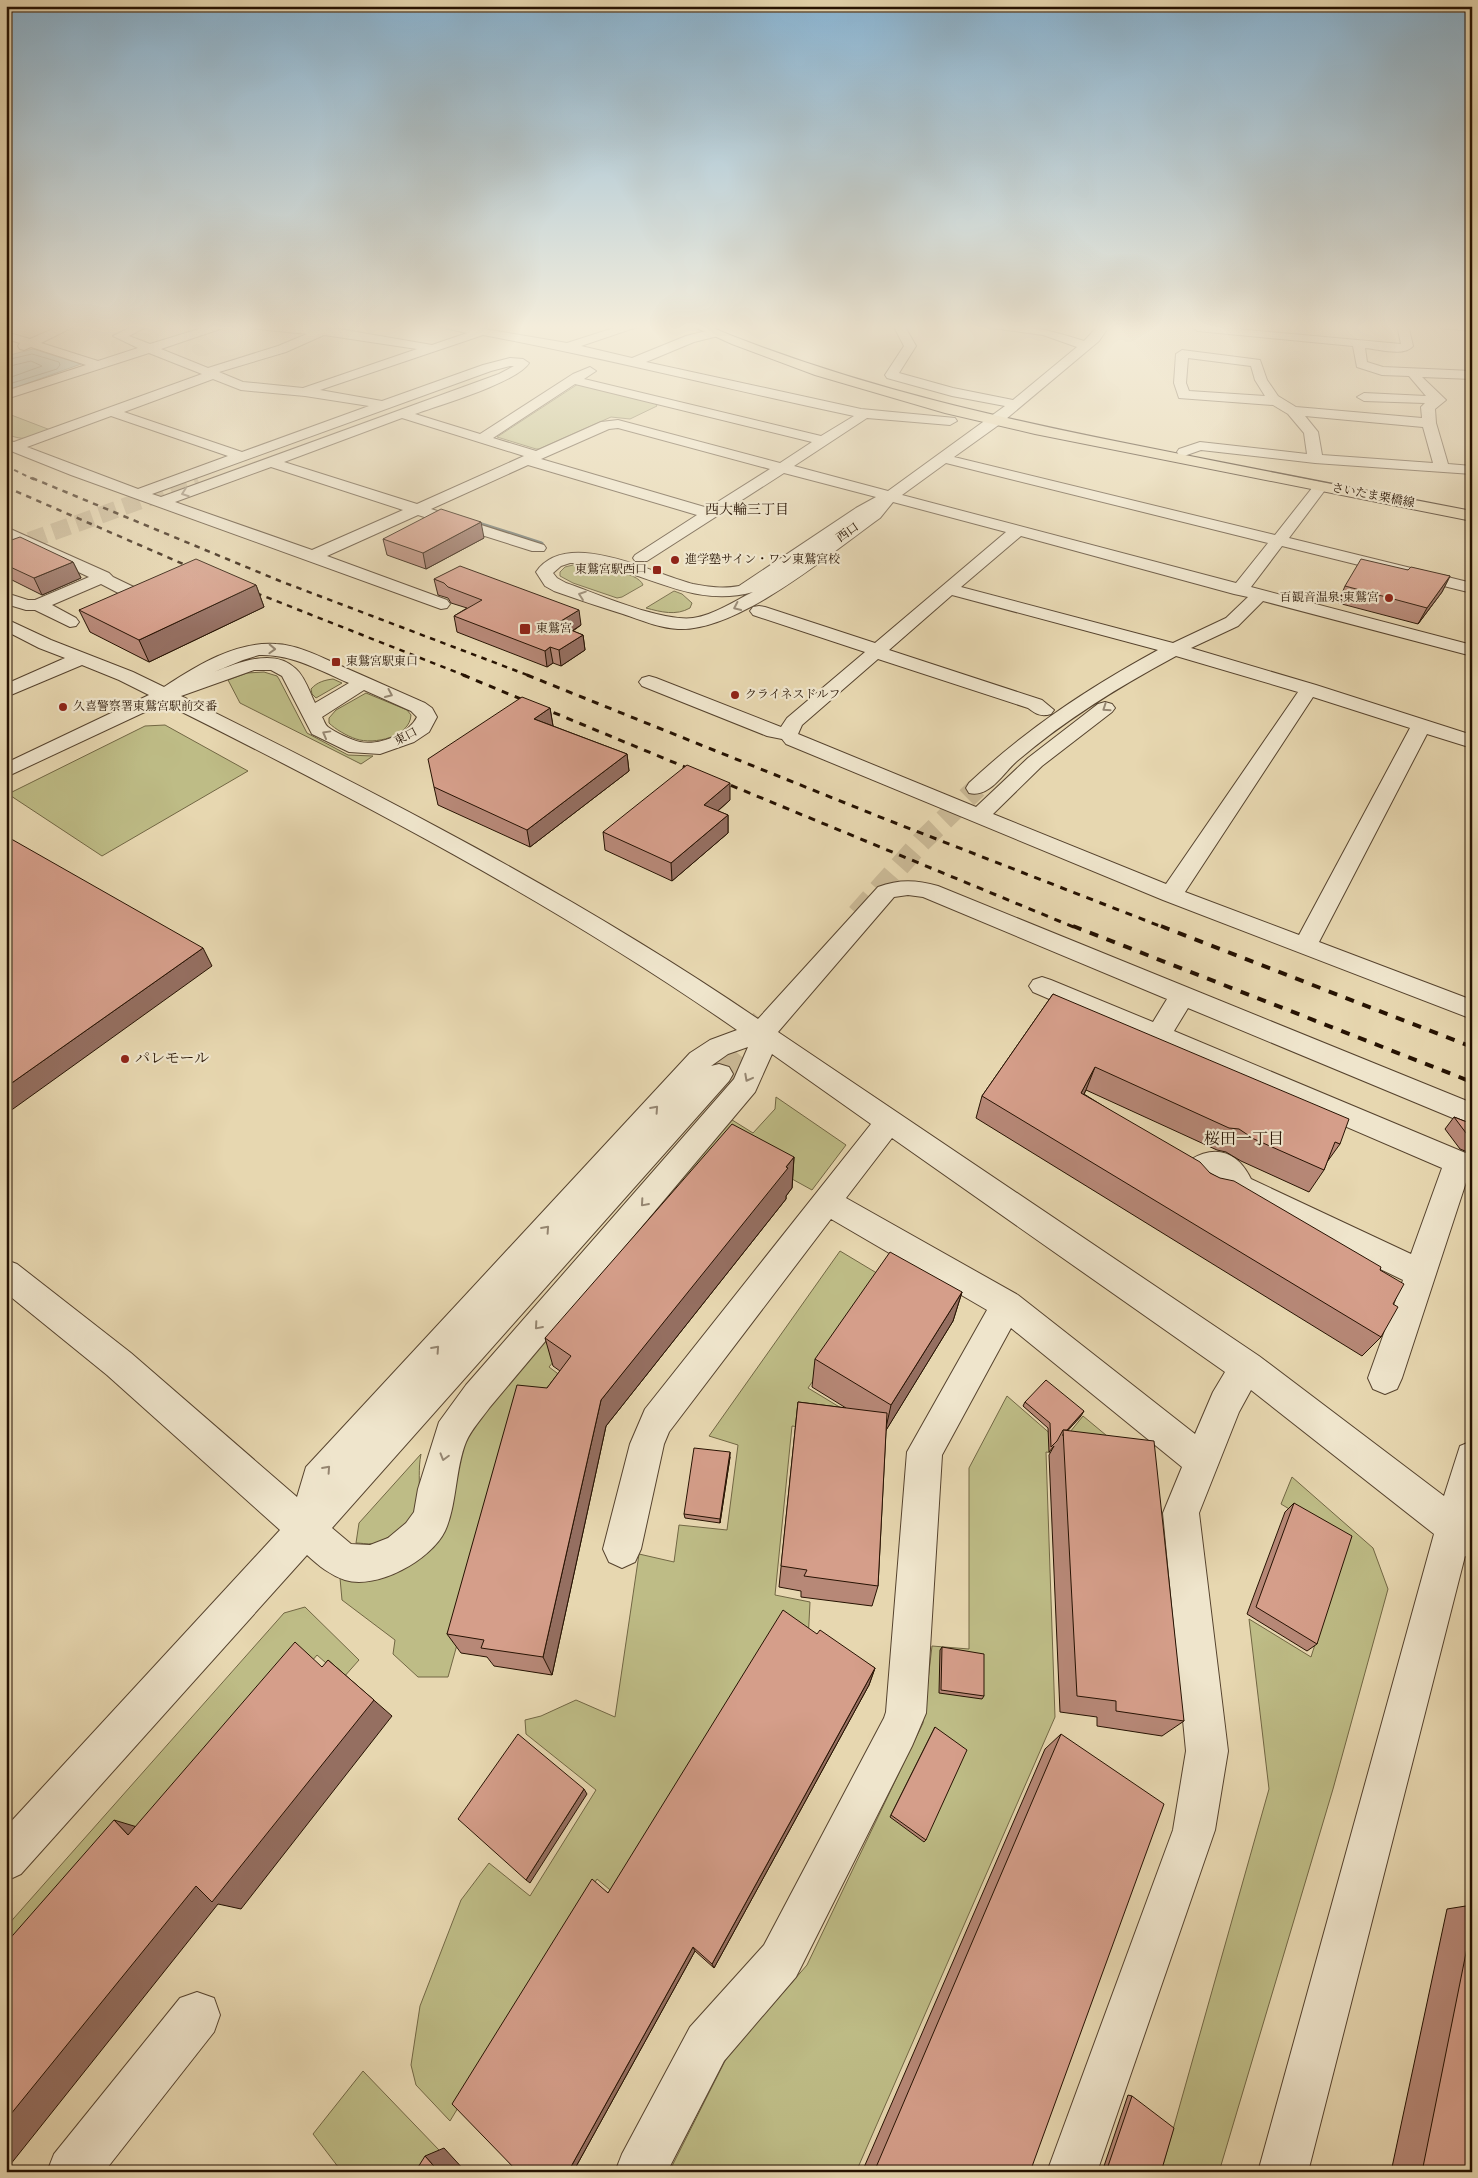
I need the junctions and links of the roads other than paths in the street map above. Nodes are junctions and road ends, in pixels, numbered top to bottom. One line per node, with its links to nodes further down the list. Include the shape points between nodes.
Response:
1 (66, 427): 19 (street)
2 (154, 427): 21 (street)
3 (325, 427): 21 (street)
4 (346, 427): 29 (street)
5 (368, 427): 25 (street)
6 (442, 427): 17 (street)
7 (501, 427): 17 (street)
8 (603, 427): 22 (street)
9 (630, 427): 26 (street)
10 (765, 427): 18 (street)
11 (846, 427): 18 (street)
12 (987, 427): 23 (street)
13 (1041, 427): 30 (main road, さいたま栗橋線)
14 (1048, 427): 20 (main road, さいたま栗橋線)
15 (1306, 427): 24 (street, via 1311,432)
16 (1430, 427): 27 (street)
17 (482, 439): 22 (street)
18 (823, 441): 26 (street)
19 (10, 445): 31 (street)
20 (1184, 452): 24 (street, via 1200,446); 35 (main road, さいたま栗橋線)
21 (241, 456): 31 (street)
22 (532, 458): 34 (street); 36 (street)
23 (942, 458): 32 (street); 40 (street)
24 (1315, 459): 27 (street)
25 (277, 460): 33 (street, one-way to 33); 34 (street)
26 (782, 468): 32 (street); 36 (street)
27 (1442, 468): 28 (street)
28 (1472, 470)
29 (198, 480)
30 (1321, 486): 37 (main road, さいたま栗橋線); 40 (street)
31 (138, 494): 33 (street)
32 (889, 497): 38 (street); 47 (street, 西口, via 861,511 749,588 709,592); 59 (street, 西口, one-way to 59, via 874,515 761,595 696,623)
33 (161, 502): 44 (street)
34 (422, 506): 42 (street); 44 (street)
35 (1472, 509)
36 (711, 514): 45 (street)
37 (1472, 516)
38 (1017, 531): 49 (street); 50 (street)
39 (6, 532): 41 (street)
40 (1280, 541): 48 (street); 50 (street)
41 (29, 542): 43 (street); 46 (street)
42 (544, 545)
43 (6, 550)
44 (313, 556): 55 (street)
45 (641, 558)
46 (103, 577): 51 (street); 56 (street)
47 (663, 580): 54 (street, via 660,586); 54 (street, 西口, one-way to 47, via 560,587 551,582 544,572 555,562 585,558 616,564); 59 (street, via 698,603 692,613)
48 (1472, 588)
49 (948, 589): 61 (street); 62 (street)
50 (1240, 590): 52 (street)
51 (134, 594)
52 (1259, 595): 61 (street, via 1232,622); 63 (street)
53 (6, 598): 56 (street, via 26,605)
54 (636, 601): 59 (street, 西口)
55 (441, 604)
56 (38, 605): 58 (street)
57 (759, 611): 62 (street)
58 (70, 622)
59 (665, 622)
60 (6, 624): 64 (street)
61 (1175, 649): 68 (street); 72 (street, via 1142,654); 78 (street, via 1110,684 1009,757); 79 (street, one-way to 79, via 1180,659 1178,664 1077,728 1035,762)
62 (876, 651): 72 (street, via 1035,704); 75 (street, via 794,722)
63 (1472, 651)
64 (82, 658): 69 (street); 71 (street)
65 (342, 673): 67 (street, 東口); 70 (street, via 309,683); 71 (street, 東口, one-way to 65, via 202,671 258,650 288,651)
66 (649, 682): 75 (street, via 774,732)
67 (363, 683): 73 (street); 73 (street, 東口, one-way to 73, via 425,712 422,728 389,746 356,748 319,730)
68 (1309, 689): 74 (street); 80 (street)
69 (6, 691)
70 (299, 691): 71 (street, 東口, via 286,669 261,664); 73 (street, 東口)
71 (165, 695): 77 (street); 85 (street, via 558,903)
72 (1044, 710): 78 (street)
73 (311, 716)
74 (1421, 726): 76 (street); 81 (street)
75 (788, 734): 78 (street, via 793,740)
76 (1472, 742)
77 (6, 771)
78 (958, 789): 79 (street)
79 (980, 816): 80 (street)
80 (1172, 895): 81 (street)
81 (1304, 946): 84 (street)
82 (1042, 986): 86 (street)
83 (1182, 995): 85 (street, via 930,891 896,888 886,892 870,908); 86 (street); 88 (street)
84 (1472, 1010)
85 (762, 1032): 89 (street); 100 (street, one-way to 85, via 319,1479 686,1075 719,1047); 100 (street, one-way to 100, via 761,1048 745,1085 485,1388 451,1434 431,1520 420,1536 401,1551 370,1564 347,1562)
86 (1159, 1035): 90 (street, via 1458,1162)
87 (719, 1074): 100 (street)
88 (1472, 1115)
89 (890, 1120): 92 (street); 96 (street)
90 (1462, 1180): 93 (street)
91 (1237, 1186): 93 (street)
92 (827, 1202): 95 (street); 102 (street, via 657,1421 647,1444)
93 (1420, 1273): 97 (street)
94 (6, 1274): 100 (street, via 118,1364)
95 (1007, 1305): 99 (street); 106 (street, via 924,1452 906,1713 898,1732 780,1961 708,2044)
96 (1247, 1367): 99 (street, via 1225,1402); 101 (street)
97 (1385, 1378)
98 (1472, 1458): 101 (street)
99 (1202, 1461): 107 (street, via 1181,1513 1207,1751 1194,1830)
100 (306, 1531): 103 (street)
101 (1463, 1534): 108 (street)
102 (622, 1549)
103 (6, 1859)
104 (197, 2016): 105 (street)
105 (72, 2172)
106 (640, 2172)
107 (1072, 2172)
108 (1283, 2172)

